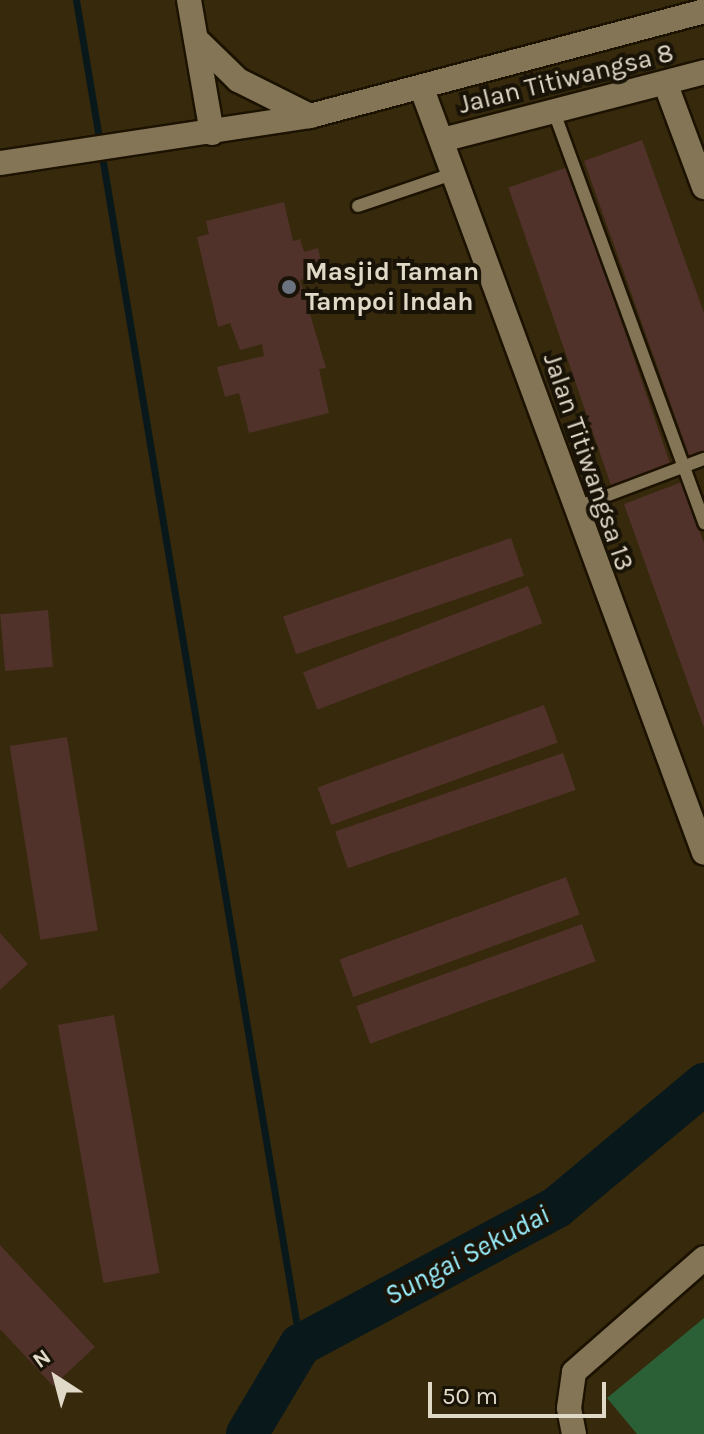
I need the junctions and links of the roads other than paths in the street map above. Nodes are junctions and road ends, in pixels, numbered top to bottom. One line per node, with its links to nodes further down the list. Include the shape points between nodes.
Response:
1 (189, 0): 3 (street)
2 (704, 11): 6 (street)
3 (196, 39): 8 (street, via 238,80); 9 (street)
4 (704, 72): 5 (street, Jalan Titiwangsa 8)
5 (666, 85): 7 (street, Jalan Titiwangsa 8); 13 (street)
6 (422, 89): 8 (street); 10 (street, Jalan Titiwangsa 13)
7 (554, 112): 10 (street, Jalan Titiwangsa 8); 16 (lane)
8 (310, 116): 9 (street)
9 (212, 133): 11 (street, via 83,156)
10 (442, 140): 12 (street, Jalan Titiwangsa 13)
11 (0, 163)
12 (455, 173): 14 (lane); 17 (street, Jalan Titiwangsa 13)
13 (704, 187)
14 (358, 206)
15 (704, 459): 16 (lane)
16 (683, 466): 17 (lane); 18 (lane)
17 (574, 508): 19 (street, Jalan Titiwangsa 13)
18 (704, 523)
19 (704, 853)
20 (704, 1258): 21 (street, via 574,1372)
21 (574, 1434)

